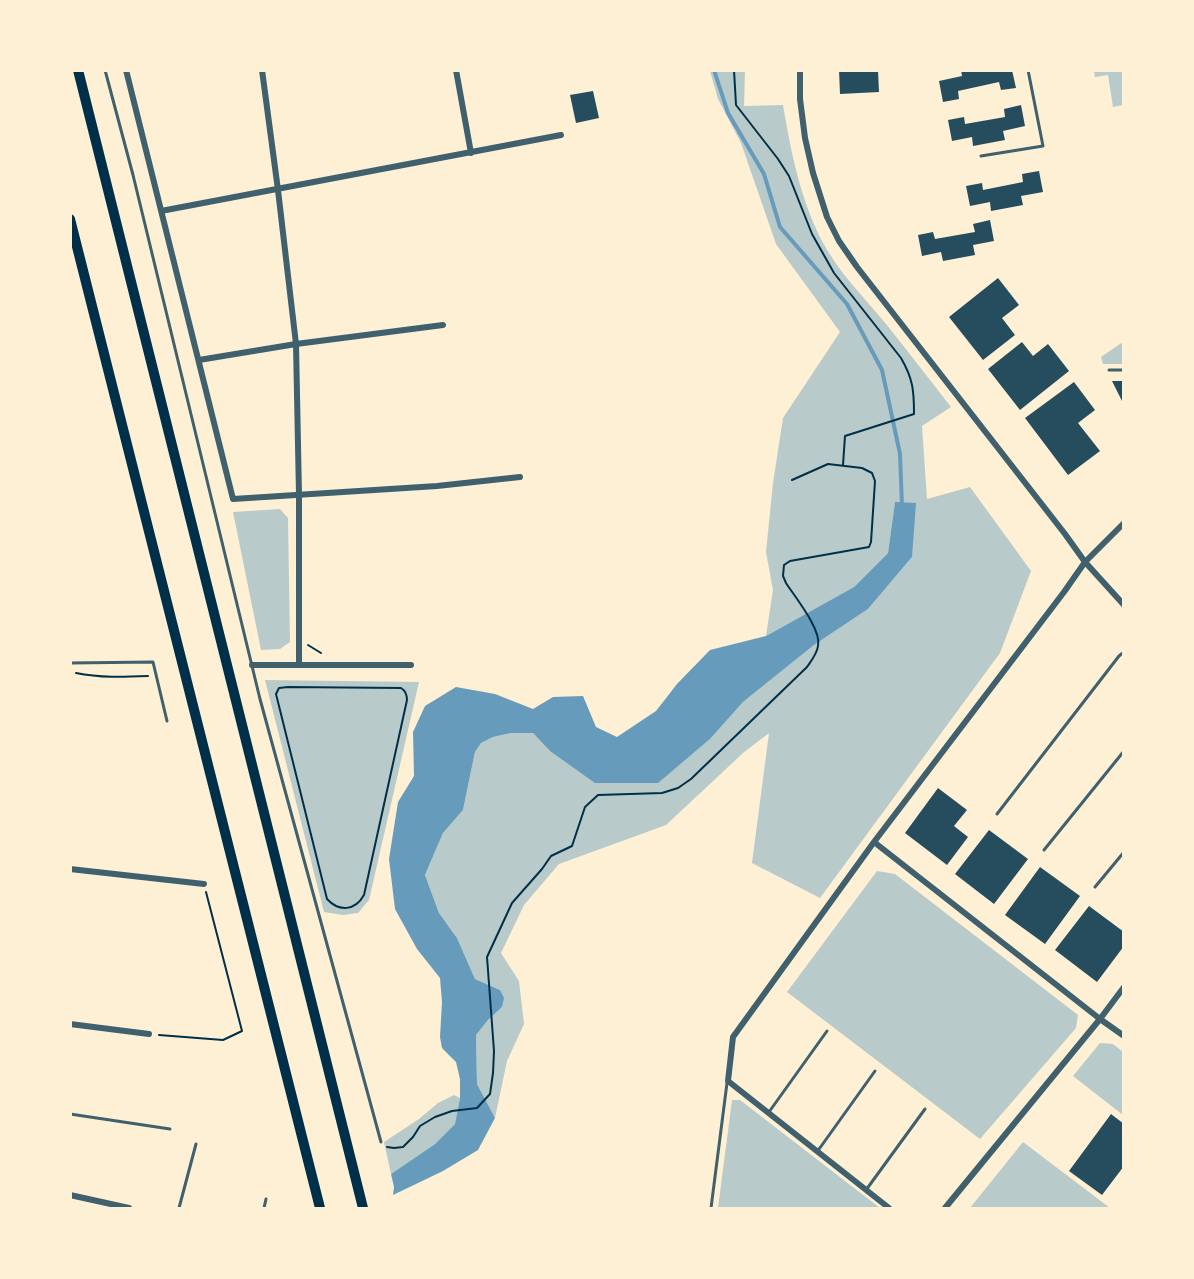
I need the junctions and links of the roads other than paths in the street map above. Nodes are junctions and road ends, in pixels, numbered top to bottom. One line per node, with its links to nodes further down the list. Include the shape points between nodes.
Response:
1 (78, 70): 61 (highway)
2 (105, 70): 26 (lane)
3 (126, 70): 12 (street)
4 (262, 70): 11 (street)
5 (456, 70): 9 (street)
6 (800, 70): 22 (street, via 800,99 813,172 839,241)
7 (1028, 70): 10 (lane, via 1043,146)
8 (561, 135): 9 (street)
9 (471, 153): 11 (street)
10 (981, 156)
11 (278, 190): 12 (street); 15 (street)
12 (161, 211): 16 (street)
13 (70, 219): 60 (highway)
14 (443, 325): 15 (street)
15 (296, 344): 16 (street); 20 (street)
16 (199, 360): 20 (street, via 233,500)
17 (1109, 370): 18 (lane)
18 (1124, 370)
19 (520, 477): 20 (street)
20 (299, 495): 27 (street)
21 (1124, 523): 22 (street)
22 (1085, 562): 23 (street); 32 (street)
23 (1124, 605)
24 (1124, 652): 31 (lane)
25 (70, 663): 29 (lane, via 153,662)
26 (252, 665): 27 (street); 50 (lane)
27 (299, 665): 28 (street)
28 (411, 665)
29 (167, 722)
30 (1124, 751): 33 (lane)
31 (997, 814)
32 (874, 842): 39 (street); 45 (street, via 733,1037)
33 (1044, 850)
34 (1124, 852): 37 (lane)
35 (70, 869): 36 (street)
36 (204, 884)
37 (1095, 887)
38 (1124, 987): 39 (street)
39 (1100, 1019): 43 (street); 64 (street)
40 (70, 1024): 42 (street)
41 (827, 1031): 47 (lane)
42 (149, 1034)
43 (1124, 1036)
44 (875, 1071): 52 (lane)
45 (728, 1081): 47 (street); 62 (lane)
46 (925, 1109): 53 (lane)
47 (768, 1113): 52 (street)
48 (70, 1114): 49 (lane)
49 (170, 1130)
50 (381, 1142)
51 (196, 1144): 58 (lane)
52 (817, 1152): 53 (street)
53 (866, 1190): 63 (street)
54 (70, 1195): 56 (street)
55 (266, 1200): 59 (lane)
56 (104, 1206): 57 (street)
57 (129, 1209)
58 (179, 1209)
59 (264, 1209)
60 (320, 1209)
61 (363, 1209)
62 (711, 1209)
63 (889, 1209)
64 (945, 1209)

